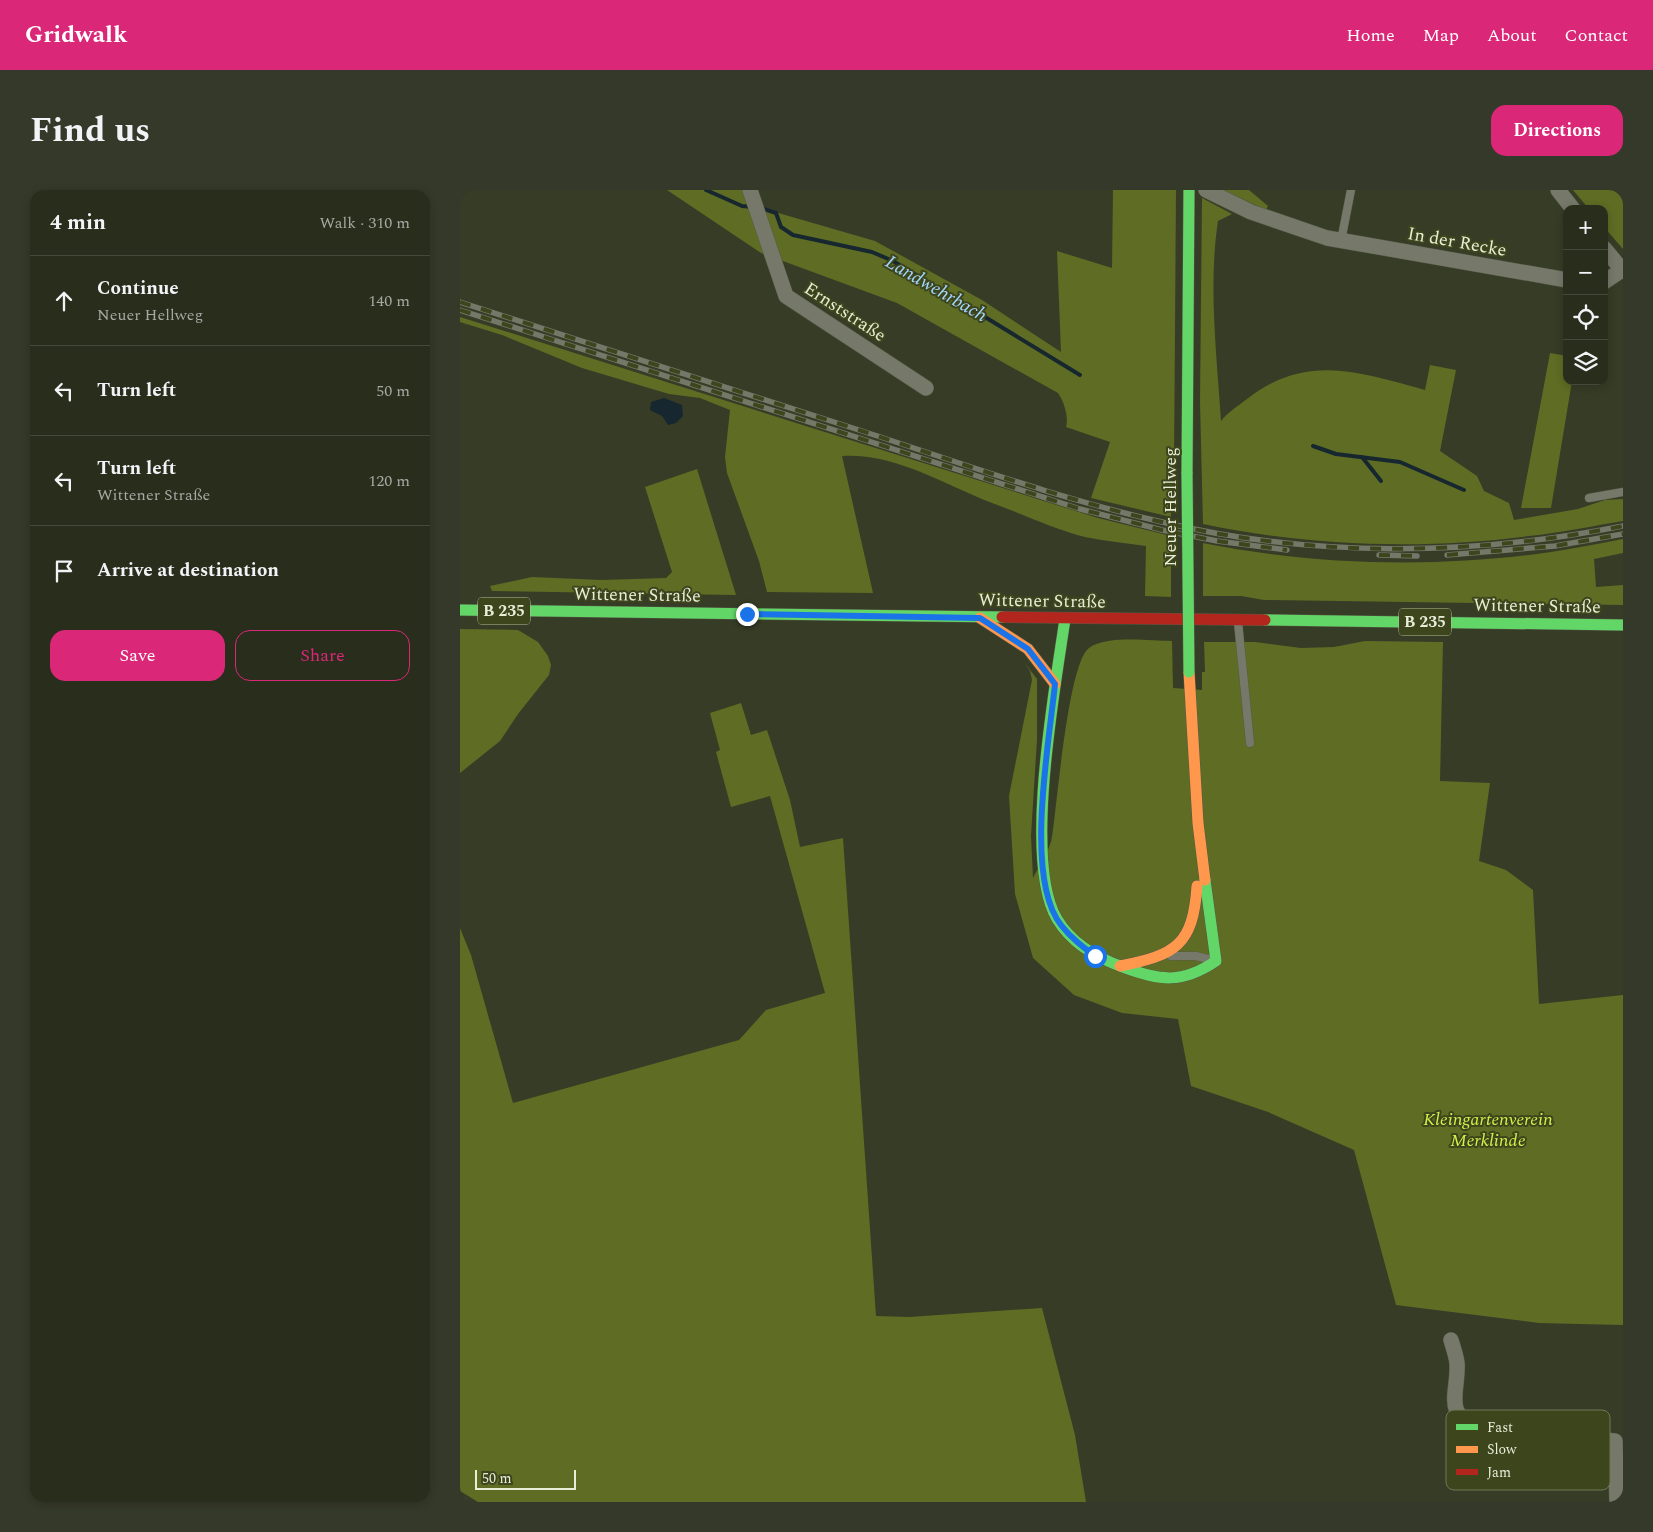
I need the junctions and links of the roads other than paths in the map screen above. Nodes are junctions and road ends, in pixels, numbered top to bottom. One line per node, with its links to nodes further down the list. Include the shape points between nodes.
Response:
1 (1206, 190): 7 (street, In der Recke, via 1290,227)
2 (1351, 190): 7 (lane)
3 (1558, 190): 6 (street)
4 (1189, 192): 22 (main road, Neuer Hellweg, bridge, via 1189,672)
5 (753, 200): 12 (street, Ernststraße, via 786,296)
6 (1570, 205)
7 (1341, 241): 10 (street, In der Recke)
8 (1606, 250): 9 (street)
9 (1622, 270): 11 (street)
10 (1563, 279)
11 (1608, 279)
12 (926, 388)
13 (1623, 492): 14 (lane)
14 (1589, 498)
15 (460, 610): 16 (main road, Wittener Straße / B 235)
16 (980, 618): 17 (main road, Wittener Straße / B 235); 20 (main road, via 1028,649)
17 (1065, 619): 18 (main road, Wittener Straße / B 235); 20 (main road)
18 (1238, 620): 19 (main road, Wittener Straße / B 235); 21 (lane)
19 (1623, 625)
20 (1055, 684): 25 (main road, via 1043,817 1043,880 1048,900 1060,924 1078,944 1095,956)
21 (1250, 743)
22 (1198, 823): 23 (main road, Neuer Hellweg, via 1196,910 1180,944); 24 (main road, Neuer Hellweg)
23 (1166, 956): 24 (lane, via 1196,956); 25 (main road)
24 (1216, 961): 25 (main road, via 1201,973 1183,979 1149,978)
25 (1119, 966)
26 (1451, 1340): 27 (street, via 1457,1363)
27 (1457, 1410)
28 (1619, 1440): 31 (street)
29 (460, 1500): 30 (lane)
30 (463, 1502)
31 (1617, 1502)

